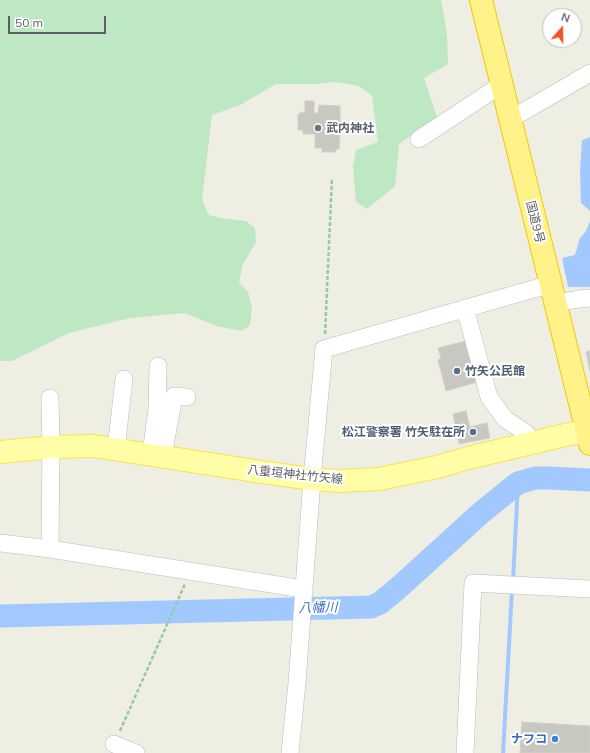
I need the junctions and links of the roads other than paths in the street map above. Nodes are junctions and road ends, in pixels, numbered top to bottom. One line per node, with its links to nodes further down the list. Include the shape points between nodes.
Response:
1 (481, 0): 3 (highway, 国道9号)
2 (590, 73): 4 (street, via 520,113)
3 (501, 85): 4 (highway, 国道9号); 5 (street)
4 (509, 116): 6 (highway, 国道9号)
5 (419, 139)
6 (553, 294): 7 (street, via 579,299); 8 (street); 13 (highway, 国道9号)
7 (590, 298)
8 (465, 308): 14 (street, via 489,397 505,419 526,433); 19 (street, via 324,349)
9 (158, 366): 18 (street)
10 (124, 380): 16 (street)
11 (187, 397): 18 (street, via 174,396)
12 (50, 398): 15 (street)
13 (589, 436): 14 (main road, 八重垣神社竹矢線)
14 (529, 444): 19 (main road, 八重垣神社竹矢線, via 379,479)
15 (51, 447): 16 (main road, 八重垣神社竹矢線, via 94,446); 17 (main road, 八重垣神社竹矢線); 21 (street)
16 (116, 449): 18 (main road, 八重垣神社竹矢線)
17 (0, 452)
18 (157, 455): 19 (main road, 八重垣神社竹矢線)
19 (312, 479): 23 (street)
20 (0, 543): 21 (street)
21 (50, 549): 23 (street, via 191,572)
22 (590, 589): 27 (street, via 473,583)
23 (302, 602): 26 (street)
24 (114, 744): 25 (street)
25 (136, 753)
26 (290, 753)
27 (465, 753)

